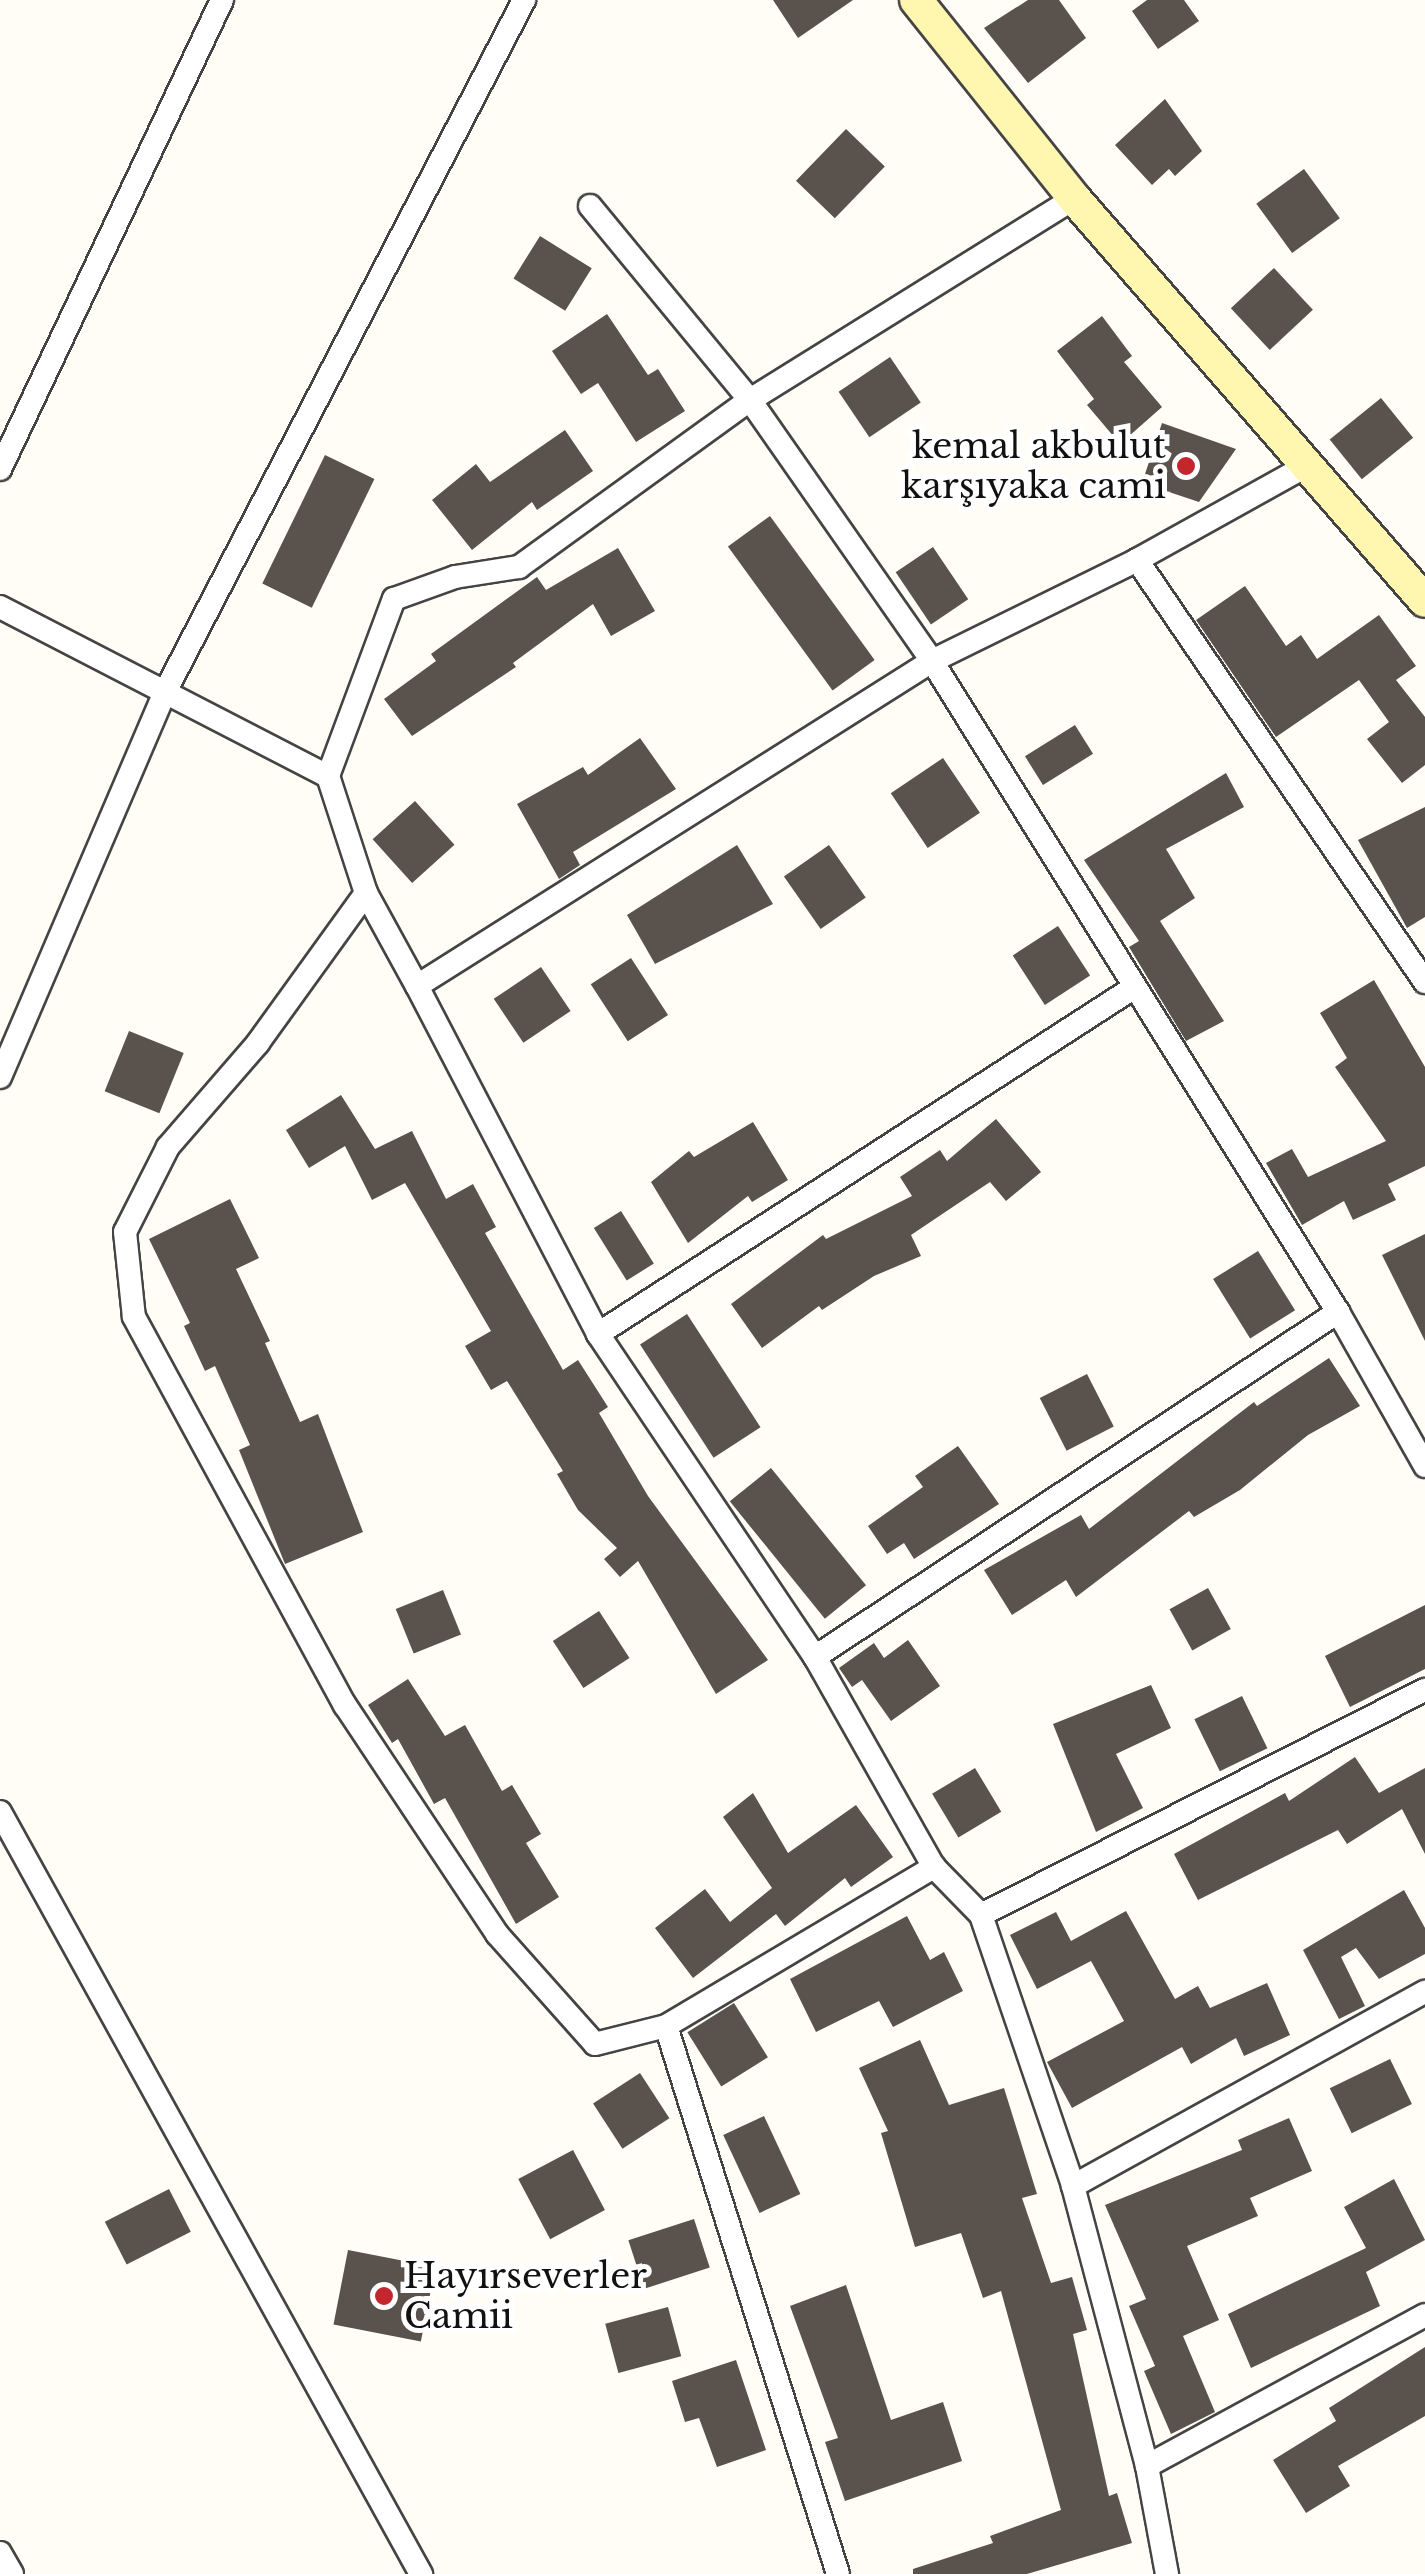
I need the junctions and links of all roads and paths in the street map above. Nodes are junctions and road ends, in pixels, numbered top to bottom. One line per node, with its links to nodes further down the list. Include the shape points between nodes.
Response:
1 (222, 0): 8 (street)
2 (524, 0): 13 (street)
3 (916, 0): 4 (street)
4 (1074, 198): 6 (street); 7 (street)
5 (590, 206): 6 (street)
6 (750, 400): 12 (street); 14 (street, via 519,567 455,577 394,599)
7 (1306, 466): 9 (street); 10 (street)
8 (0, 469)
9 (1137, 560): 12 (street); 16 (street)
10 (1425, 601)
11 (0, 607): 13 (street)
12 (932, 661): 17 (street); 18 (street)
13 (165, 692): 14 (street); 19 (street)
14 (328, 776): 15 (street)
15 (366, 893): 17 (street); 29 (street, via 258,1042 168,1147 125,1232 134,1317 344,1705 497,1934 594,2044)
16 (1425, 982)
17 (417, 986): 21 (street)
18 (1133, 988): 20 (street); 21 (street)
19 (0, 1077)
20 (1338, 1312): 22 (street); 23 (street)
21 (598, 1334): 23 (street)
22 (1425, 1466)
23 (815, 1657): 26 (street)
24 (1425, 1690): 27 (street)
25 (0, 1812): 35 (street)
26 (934, 1867): 27 (street); 29 (street)
27 (981, 1914): 30 (street)
28 (1425, 1992): 30 (street)
29 (666, 2026): 36 (street)
30 (1074, 2186): 32 (street)
31 (1425, 2316): 32 (street)
32 (1147, 2466): 37 (street)
33 (0, 2553): 34 (street)
34 (12, 2574)
35 (421, 2574)
36 (838, 2574)
37 (1167, 2574)

